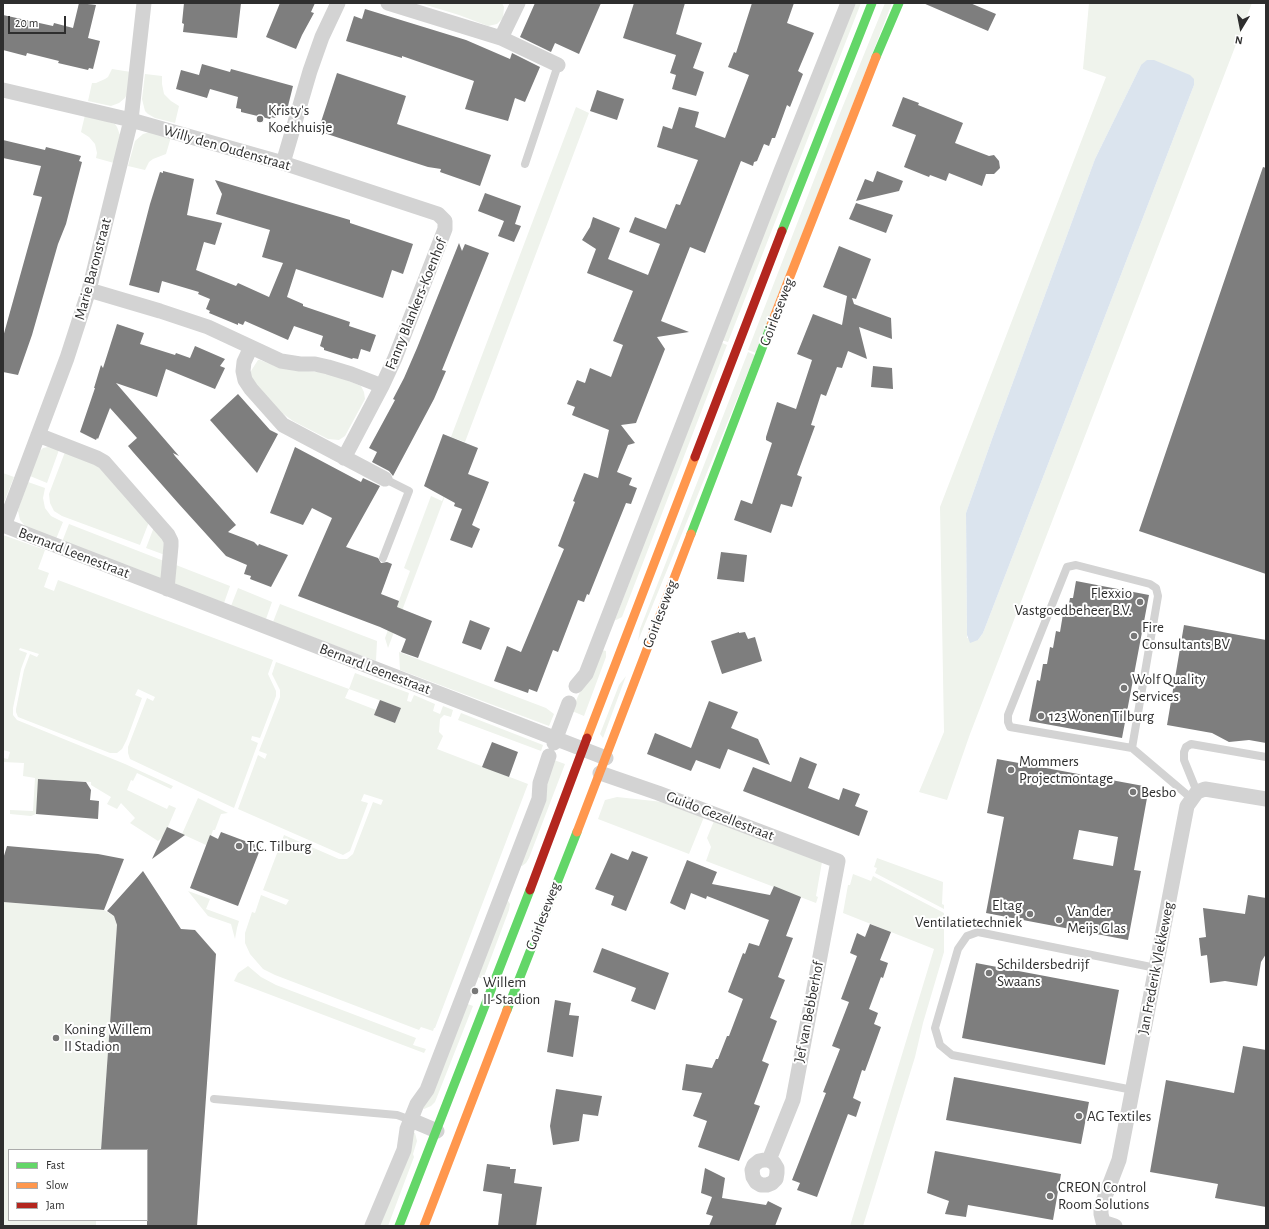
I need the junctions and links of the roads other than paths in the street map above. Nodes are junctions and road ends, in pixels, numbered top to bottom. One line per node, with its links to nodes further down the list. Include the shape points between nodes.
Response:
1 (144, 3): 11 (street, Marie Baronstraat)
2 (338, 3): 12 (street, via 310,71)
3 (388, 3): 8 (street)
4 (518, 3): 8 (street)
5 (848, 3): 24 (street)
6 (872, 3): 25 (street, Goirleseweg)
7 (899, 3): 26 (street, Goirleseweg, via 867,79)
8 (501, 38): 9 (street)
9 (558, 65): 13 (lane)
10 (3, 90): 11 (street, Willy den Oudenstraat)
11 (131, 120): 12 (street, Willy den Oudenstraat); 15 (street, Marie Baronstraat)
12 (283, 163): 14 (street, Willy den Oudenstraat, via 438,214)
13 (525, 164)
14 (446, 221): 17 (street, Fanny Blankers-Koenhof, via 446,229)
15 (89, 290): 16 (street, Fanny Blankers-Koenhof, via 208,327); 18 (street, Marie Baronstraat)
16 (251, 347): 17 (street, Fanny Blankers-Koenhof, via 281,361 328,367); 19 (street, via 244,362 243,372 251,389 283,425)
17 (382, 386): 19 (street, Fanny Blankers-Koenhof)
18 (38, 435): 21 (street, Marie Baronstraat); 23 (street, via 104,462 168,535 171,546)
19 (344, 458): 20 (street)
20 (385, 479): 22 (lane, via 409,490)
21 (4, 526): 23 (street, Bernard Leenestraat)
22 (384, 558)
23 (167, 589): 29 (street, Bernard Leenestraat)
24 (601, 637): 25 (street); 27 (street, via 586,674)
25 (622, 645): 26 (street); 31 (street, Goirleseweg)
26 (645, 653): 33 (street, Goirleseweg)
27 (576, 686)
28 (569, 703): 29 (street)
29 (553, 746): 31 (street, Bernard Leenestraat); 40 (street, via 540,783 539,799)
30 (1132, 748): 30 (lane, via 1010,727 1008,722 1008,715 1067,567 1076,565 1150,584 1156,588 1158,596); 35 (lane)
31 (583, 750): 33 (street, Bernard Leenestraat); 37 (street, Goirleseweg)
32 (1266, 757): 35 (lane, via 1191,744 1186,747 1184,760)
33 (606, 758): 34 (street, Goirleseweg)
34 (600, 774): 38 (street, Goirleseweg); 39 (street, Guido Gezellestraat, via 658,793)
35 (1194, 795): 36 (street, via 1205,789); 42 (street, Jan Frederik Vlekkeweg, via 1187,806)
36 (1266, 799)
37 (560, 810): 38 (street); 41 (street, Goirleseweg)
38 (582, 818): 50 (street, Goirleseweg)
39 (838, 861): 47 (street, Jef van Bebberhof, via 793,1100)
40 (509, 875): 41 (street); 45 (street, via 427,1090 417,1104)
41 (532, 884): 46 (street, Goirleseweg)
42 (1156, 968): 43 (street, Jan Frederik Vlekkeweg); 43 (lane, via 978,932 967,936 958,949 935,1028 940,1046 952,1055)
43 (1133, 1090): 51 (street, Jan Frederik Vlekkeweg, via 1119,1160 1101,1207 1104,1222)
44 (214, 1099): 45 (lane, via 398,1115)
45 (411, 1120): 46 (street); 48 (street, via 404,1150)
46 (437, 1131): 49 (street, Goirleseweg)
47 (769, 1160)
48 (372, 1226)
49 (399, 1226)
50 (424, 1226)
51 (1116, 1226)

